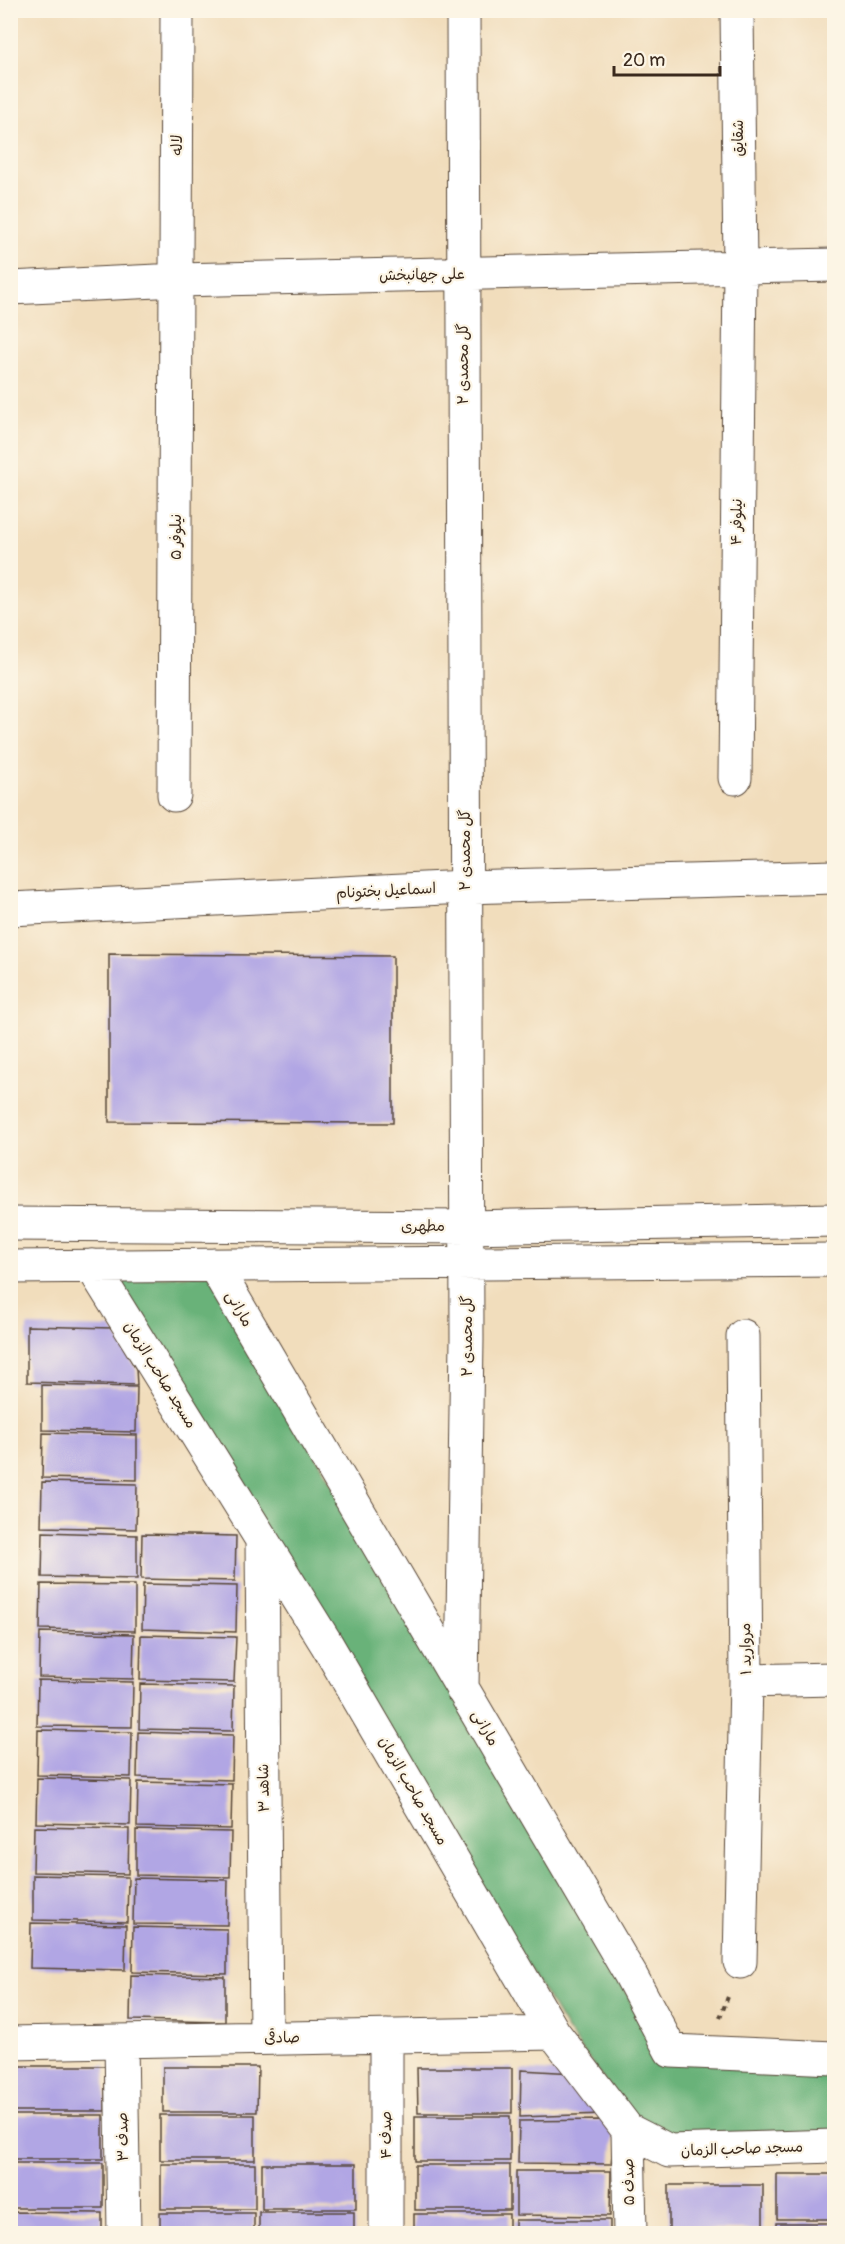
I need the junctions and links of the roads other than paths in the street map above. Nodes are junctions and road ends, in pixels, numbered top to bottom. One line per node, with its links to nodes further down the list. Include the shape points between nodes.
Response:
1 (177, 10): 7 (street, لاله)
2 (463, 10): 6 (street, گل محمدی ۲)
3 (737, 10): 5 (street, شقایق)
4 (834, 265): 5 (street, علی جهانبخش)
5 (740, 266): 6 (street, علی جهانبخش); 9 (street, نیلوفر ۴)
6 (463, 274): 7 (street, علی جهانبخش); 12 (street, گل محمدی ۲)
7 (178, 280): 8 (street, علی جهانبخش); 10 (street, نیلوفر ۵)
8 (10, 288)
9 (735, 778)
10 (174, 795)
11 (834, 877): 12 (street, اسماعیل بختونام)
12 (465, 887): 13 (street, اسماعیل بختونام); 16 (street, گل محمدی ۲)
13 (10, 909)
14 (834, 1220): 16 (street, مطهری)
15 (10, 1224): 16 (street, مطهری)
16 (466, 1227): 18 (street, گل محمدی ۲)
17 (834, 1260): 18 (street)
18 (467, 1263): 19 (street); 26 (street, گل محمدی ۲)
19 (214, 1265): 20 (street); 26 (street, مارانی)
20 (92, 1266): 21 (street); 23 (street, مسجد صاحب الزمان)
21 (10, 1267)
22 (743, 1336): 25 (street, مروارید ۱)
23 (261, 1539): 28 (street, مسجد صاحب الزمان); 30 (street, شاهد ۳)
24 (834, 1679): 25 (street)
25 (746, 1681): 27 (street, مروارید ۱)
26 (462, 1689): 33 (street, مارانی, via 671,2051)
27 (740, 1962)
28 (554, 2032): 29 (street, صادقی); 34 (street, مسجد صاحب الزمان)
29 (386, 2036): 30 (street, صادقی); 37 (street, صدف ۴)
30 (266, 2038): 31 (street, صادقی)
31 (121, 2041): 32 (street, صادقی); 36 (street, صدف ۳)
32 (10, 2043)
33 (834, 2058)
34 (628, 2130): 35 (street, مسجد صاحب الزمان, via 669,2151); 38 (street, صدف ۵)
35 (834, 2146)
36 (124, 2234)
37 (386, 2234)
38 (630, 2234)

